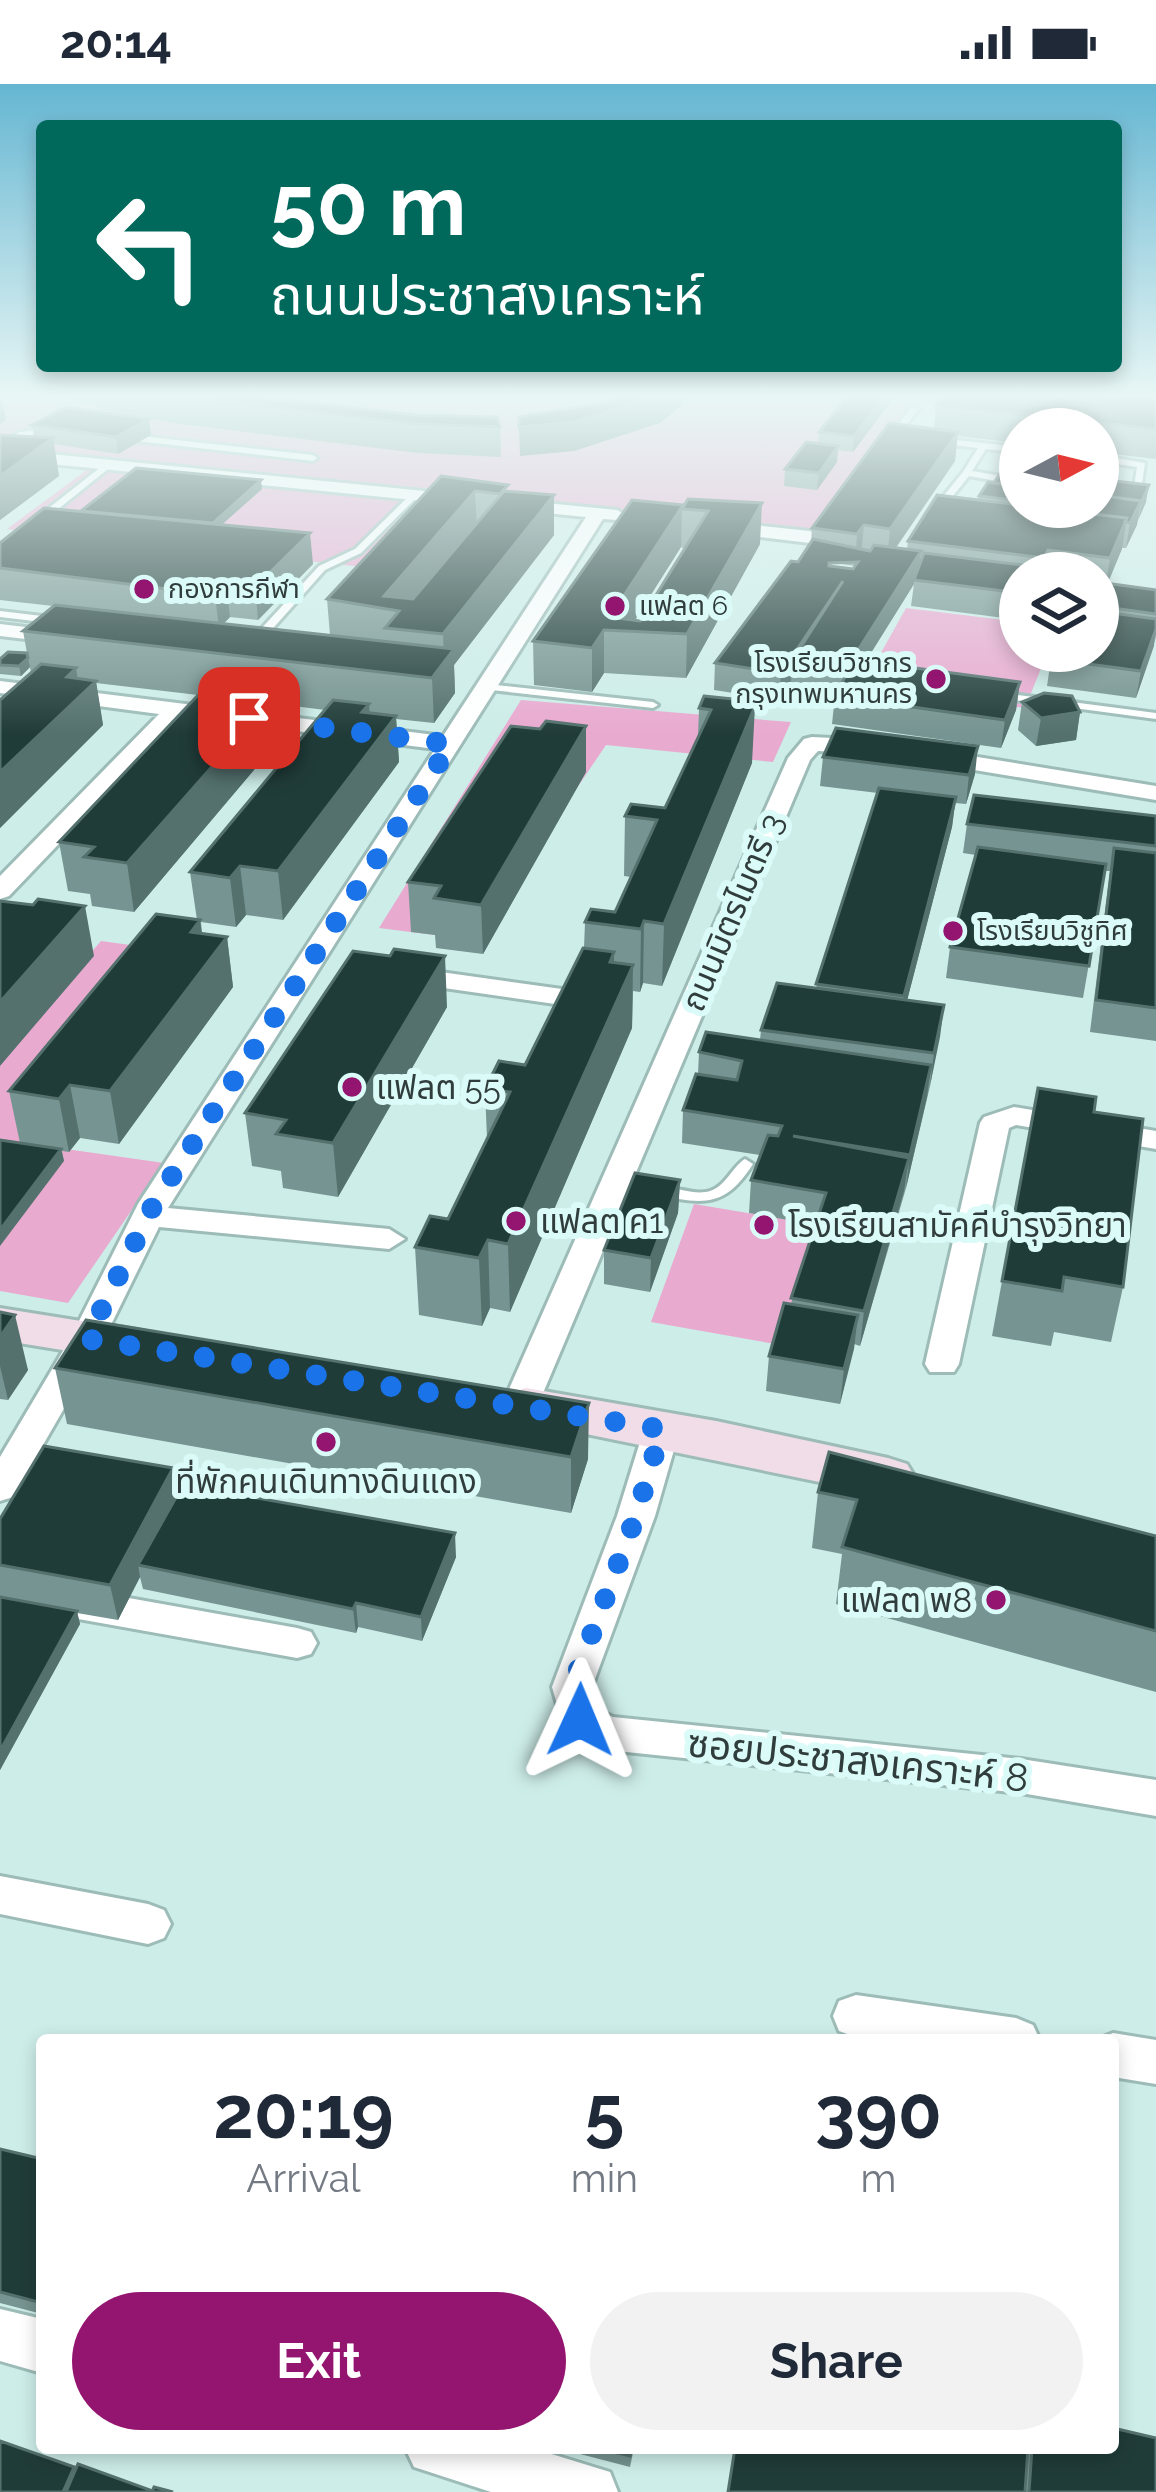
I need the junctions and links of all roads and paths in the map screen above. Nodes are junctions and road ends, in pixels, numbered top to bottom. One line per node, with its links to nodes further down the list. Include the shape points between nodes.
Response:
1 (52, 509): 10 (lane, via 26,530)
2 (400, 509): 13 (lane, via 358,551)
3 (561, 509): 5 (street)
4 (938, 509): 7 (lane, via 931,518)
5 (598, 513): 6 (street); 20 (street)
6 (645, 519)
7 (954, 521)
8 (824, 522): 11 (lane)
9 (692, 524): 11 (street)
10 (50, 533)
11 (810, 537)
12 (306, 560): 13 (lane)
13 (330, 562): 19 (lane)
14 (0, 614): 15 (lane)
15 (69, 622)
16 (12, 631): 17 (street); 18 (street)
17 (92, 640)
18 (0, 651)
19 (239, 653)
20 (475, 686): 23 (lane); 26 (street)
21 (0, 687): 24 (street)
22 (979, 693): 25 (lane)
23 (653, 705)
24 (176, 709): 26 (street); 28 (street)
25 (1156, 716)
26 (451, 744): 34 (street, via 325,963)
27 (1156, 793): 33 (street, ถนนมิตรไมตรี 3, via 826,742 805,748)
28 (0, 891)
29 (378, 971): 30 (street)
30 (569, 998)
31 (1156, 1140): 39 (street, via 1014,1116 994,1124)
32 (745, 1164): 33 (lane, via 731,1188 710,1198)
33 (614, 1182): 40 (street, ถนนมิตรไมตรี 3)
34 (148, 1216): 35 (street); 37 (street)
35 (389, 1239)
36 (0, 1324): 37 (street)
37 (87, 1339): 38 (street); 42 (street)
38 (178, 1353)
39 (942, 1364)
40 (497, 1401): 41 (street)
41 (662, 1429): 43 (street); 47 (street, ซอยประชาสงเคราะห์ 8, via 572,1687 580,1720 607,1733)
42 (13, 1440): 44 (street)
43 (926, 1486)
44 (0, 1488)
45 (0, 1590): 46 (street)
46 (297, 1643)
47 (1156, 1798)
48 (0, 1895): 49 (street)
49 (148, 1924)
50 (856, 2015): 51 (street)
51 (978, 2034)
52 (1119, 2056): 53 (street)
53 (1156, 2062)
54 (0, 2335): 55 (street)
55 (36, 2344)
56 (454, 2454): 57 (street)
57 (590, 2492)

